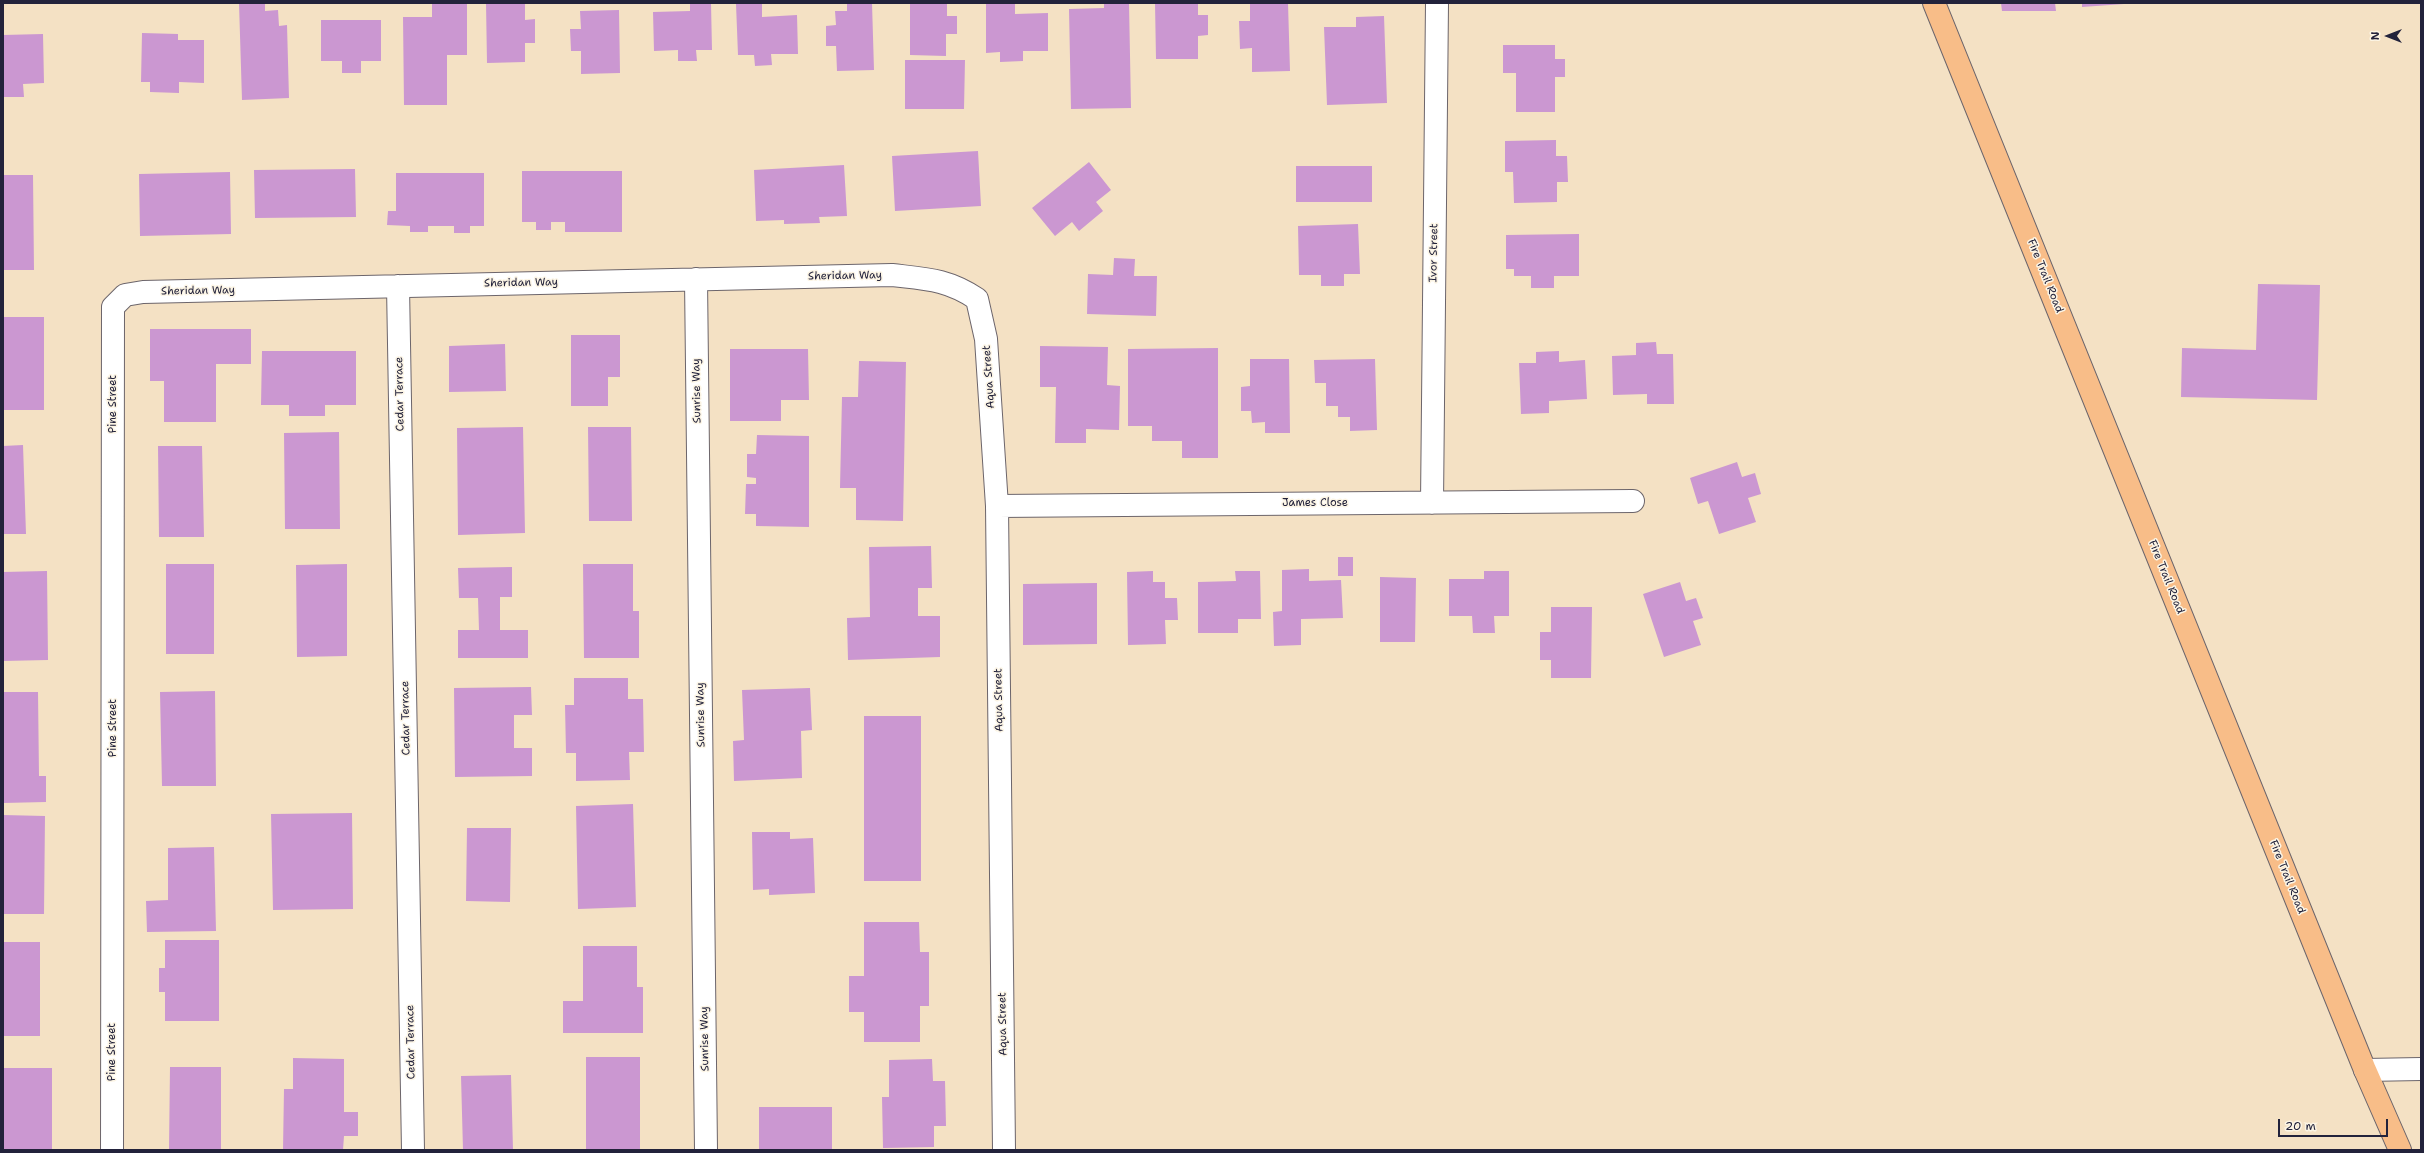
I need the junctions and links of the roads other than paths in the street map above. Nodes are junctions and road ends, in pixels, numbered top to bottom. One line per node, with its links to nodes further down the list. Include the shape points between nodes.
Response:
1 (1437, 3): 8 (street, Ivor Street)
2 (1934, 3): 11 (main road, Fire Trail Road)
3 (696, 279): 4 (street, Sheridan Way, via 892,275); 5 (street, Sheridan Way); 14 (street, Sunrise Way)
4 (935, 280): 9 (street, Aqua Street, via 958,286 977,299 986,339)
5 (398, 286): 6 (street, Sheridan Way, via 143,292 125,295); 13 (street, Cedar Terrace)
6 (113, 307): 12 (street, Pine Street)
7 (1633, 502): 8 (street, James Close)
8 (1432, 503): 9 (street, James Close)
9 (997, 506): 15 (street, Aqua Street)
10 (2421, 1069): 11 (street)
11 (2365, 1070): 16 (main road, Fire Trail Road)
12 (112, 1150)
13 (413, 1150)
14 (706, 1150)
15 (1004, 1150)
16 (2400, 1150)

